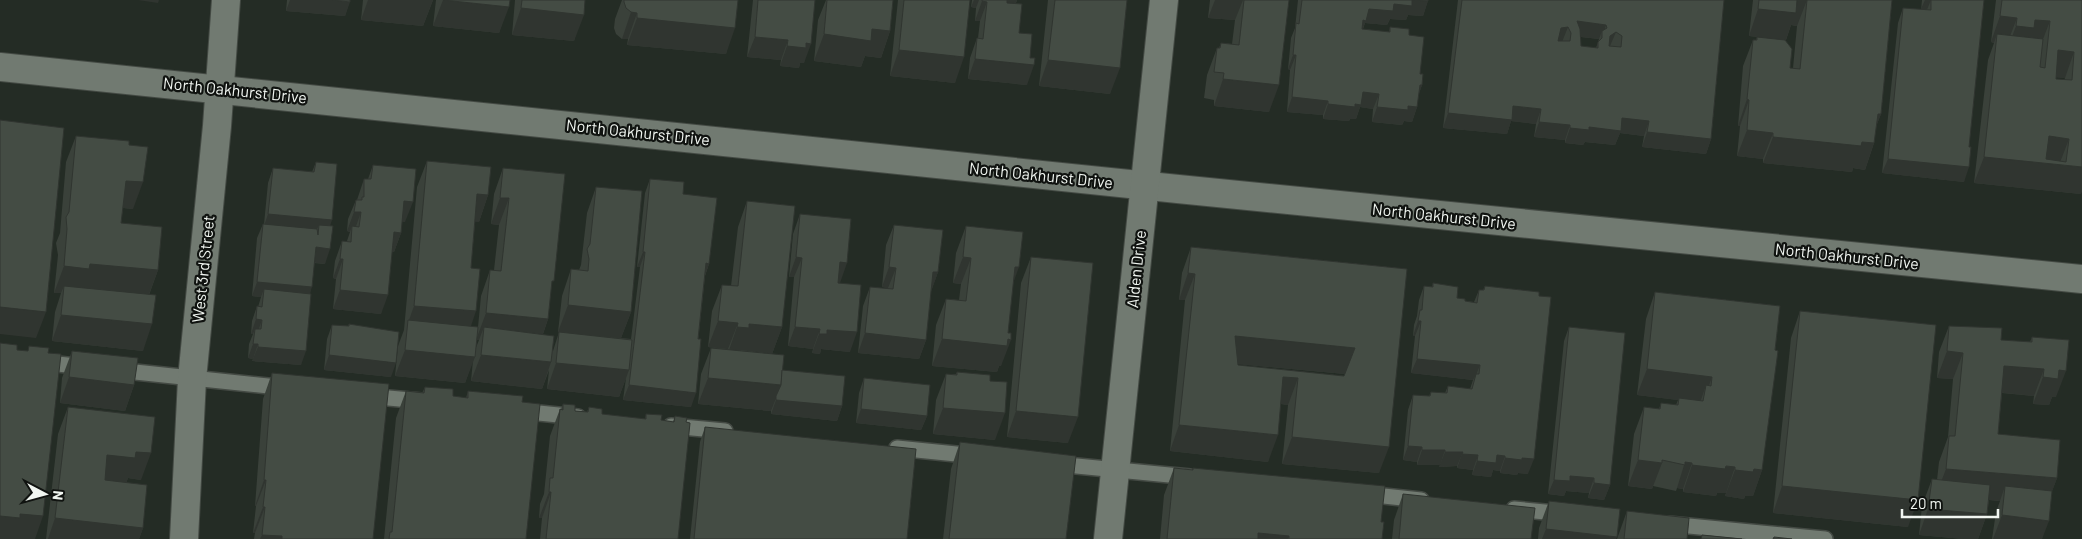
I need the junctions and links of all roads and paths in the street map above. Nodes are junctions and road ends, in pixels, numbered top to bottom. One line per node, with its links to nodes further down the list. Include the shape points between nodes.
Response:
1 (226, 0): 4 (street, West 3rd Street)
2 (1164, 0): 5 (street, Alden Drive)
3 (0, 67): 4 (street, North Oakhurst Drive)
4 (220, 88): 5 (street, North Oakhurst Drive); 8 (street, West 3rd Street)
5 (1144, 186): 6 (street, North Oakhurst Drive); 19 (street, Alden Drive)
6 (2082, 279)
7 (0, 358): 8 (lane)
8 (192, 379): 9 (lane); 26 (street, West 3rd Street)
9 (299, 389)
10 (348, 394): 11 (lane)
11 (437, 403)
12 (506, 410): 13 (lane)
13 (595, 418)
14 (654, 424): 15 (lane)
15 (743, 433)
16 (881, 447): 17 (lane)
17 (989, 458)
18 (1039, 462): 19 (lane)
19 (1115, 470): 20 (lane); 27 (street, Alden Drive)
20 (1204, 479)
21 (1352, 493): 22 (lane)
22 (1431, 501)
23 (1500, 508): 24 (lane)
24 (1578, 515)
25 (1657, 523): 28 (lane)
26 (184, 539)
27 (1108, 539)
28 (1825, 539)

